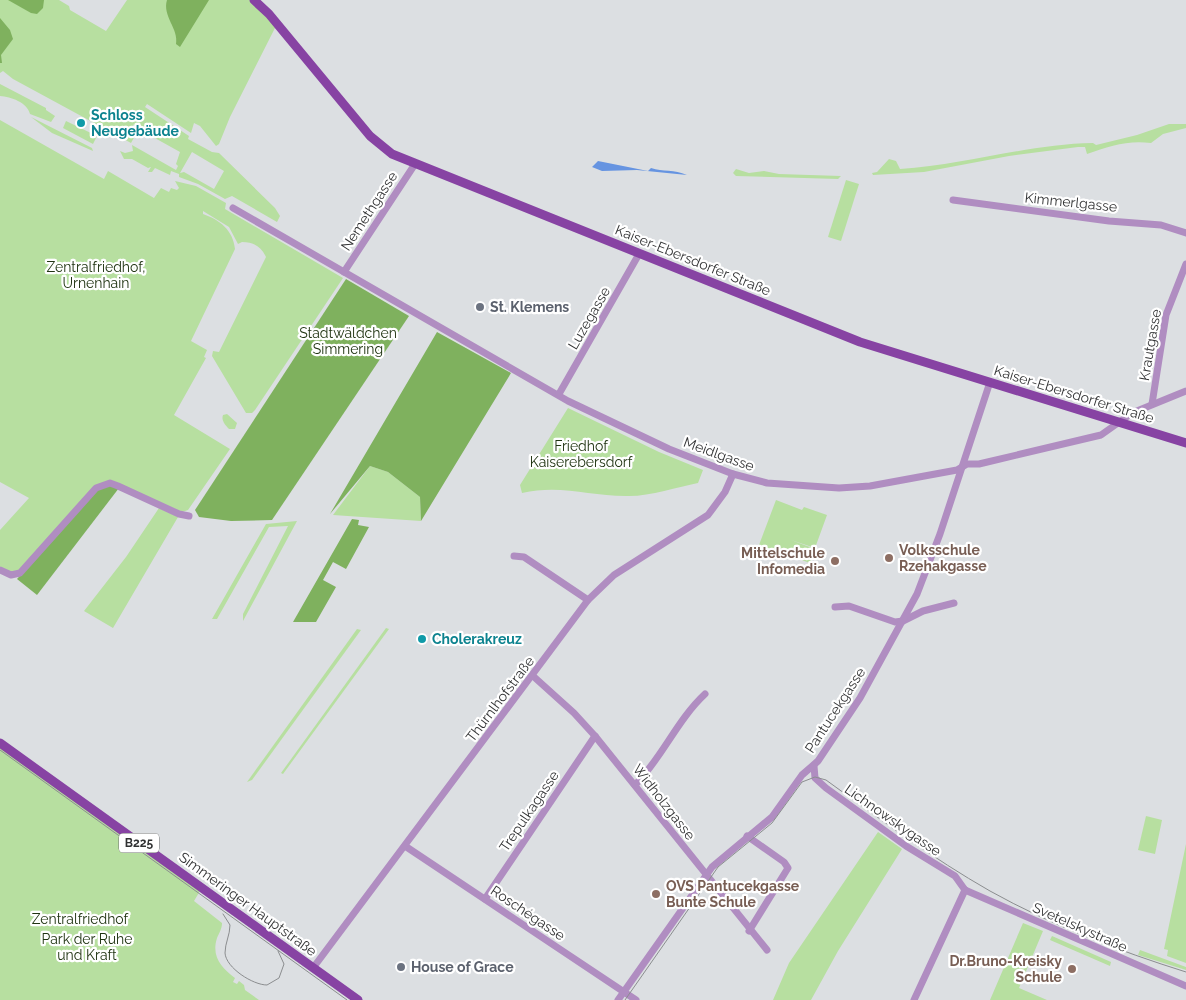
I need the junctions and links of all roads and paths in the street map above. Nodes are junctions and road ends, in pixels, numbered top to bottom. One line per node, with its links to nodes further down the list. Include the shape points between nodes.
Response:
1 (254, 0): 2 (main road, Kaiser-Ebersdorfer Straße, via 370,136 389,152)
2 (415, 164): 6 (main road, Kaiser-Ebersdorfer Straße); 8 (street, Nemethgasse)
3 (953, 200): 5 (street, Kimmerlgasse, via 1162,225)
4 (233, 208): 8 (street, Meidlgasse)
5 (1186, 232)
6 (639, 254): 9 (main road, Kaiser-Ebersdorfer Straße, via 860,342); 11 (street, Luzegasse)
7 (1186, 264): 12 (street, Krautgasse, via 1166,314)
8 (344, 272): 11 (street, Meidlgasse)
9 (990, 382): 13 (main road, Kaiser-Ebersdorfer Straße); 15 (street, Pantucekgasse)
10 (1186, 391): 12 (street, Meidlgasse)
11 (559, 394): 16 (street, Meidlgasse, via 624,428)
12 (1152, 404): 13 (street, Meidlgasse)
13 (1121, 422): 14 (main road, Kaiser-Ebersdorfer Straße); 15 (street, Meidlgasse, via 1101,435)
14 (1186, 443)
15 (961, 467): 16 (street, Meidlgasse, via 908,480 839,488 768,483); 23 (street, Pantucekgasse, via 928,568)
16 (733, 474): 20 (street, Thürnlhofstraße, via 725,492 708,515 614,574)
17 (189, 516): 19 (street, via 118,486 102,484 20,573 11,575)
18 (514, 556): 20 (street, via 524,557)
19 (0, 570)
20 (588, 600): 24 (street, Thürnlhofstraße)
21 (954, 603): 23 (street, via 923,611)
22 (835, 607): 23 (street, via 848,606 895,622)
23 (903, 621): 28 (street, Pantucekgasse, via 860,698)
24 (533, 676): 26 (street, Widholzgasse, via 574,712); 31 (street, Thürnlhofstraße)
25 (705, 694): 29 (street)
26 (595, 736): 29 (street, Widholzgasse); 34 (street, Trepulkagasse)
27 (0, 743): 37 (main road, Simmeringer Hauptstraße / B225)
28 (814, 766): 30 (street, Pantucekgasse, via 794,785 772,817); 33 (street, Lichnowskygasse, via 815,778 822,785 906,846 955,876)
29 (636, 785): 32 (street, Widholzgasse)
30 (747, 836): 32 (street, Pantucekgasse, via 716,861); 35 (street, via 788,866)
31 (406, 846): 34 (street, Roschégasse); 37 (street, Thürnlhofstraße)
32 (706, 875): 35 (street, Widholzgasse); 39 (street, Pantucekgasse)
33 (965, 890): 38 (street, Svetelskystraße); 43 (street)
34 (484, 899): 39 (street, Roschégasse)
35 (749, 931): 36 (street, Widholzgasse)
36 (767, 950)
37 (313, 968): 40 (main road, Simmeringer Hauptstraße / B225)
38 (1186, 986)
39 (623, 992): 41 (street, Pantucekgasse); 42 (street, Roschégasse)
40 (358, 1000)
41 (618, 1000)
42 (636, 1000)
43 (914, 1000)

